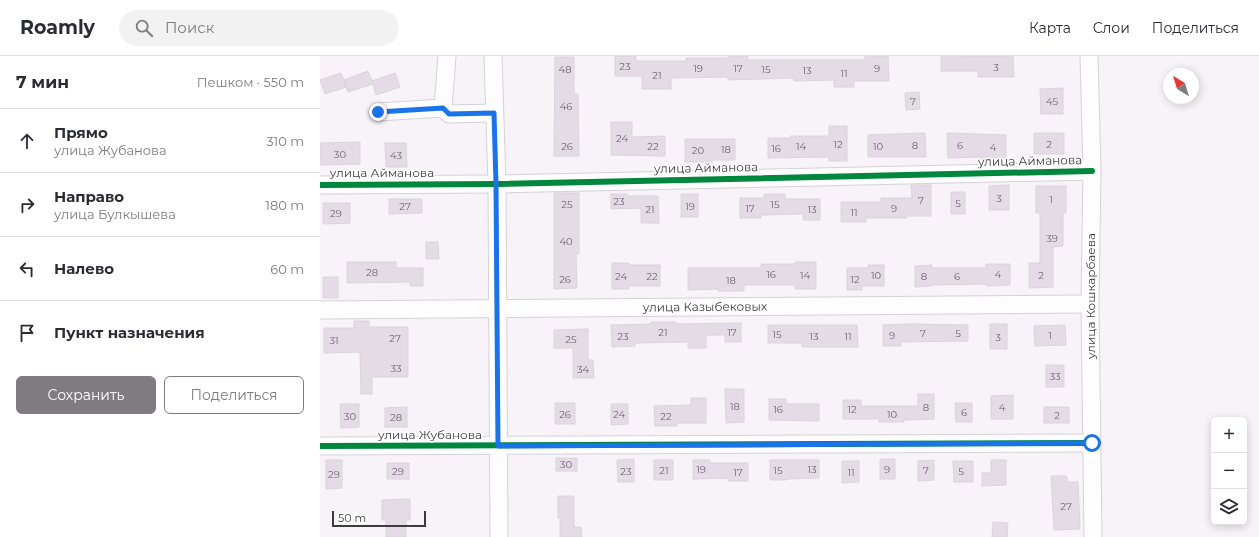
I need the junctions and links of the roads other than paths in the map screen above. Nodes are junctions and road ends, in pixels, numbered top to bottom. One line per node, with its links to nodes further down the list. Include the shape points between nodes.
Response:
1 (447, 56): 4 (street)
2 (493, 56): 6 (street)
3 (1090, 56): 7 (street, улица Кошкарбаева)
4 (443, 108): 5 (street); 6 (street, via 449,114)
5 (378, 112)
6 (494, 113): 8 (street)
7 (1092, 171): 8 (street, улица Айманова); 10 (street, улица Кошкарбаева)
8 (496, 184): 9 (street, улица Айманова); 11 (street)
9 (320, 185)
10 (1090, 304): 11 (street, улица Казыбековых); 13 (street, улица Кошкарбаева)
11 (497, 308): 12 (street, улица Казыбековых); 15 (street)
12 (320, 310)
13 (1092, 443): 15 (street, улица Жубанова); 17 (street, улица Кошкарбаева)
14 (320, 446): 15 (street, улица Жубанова)
15 (498, 446): 16 (street)
16 (499, 537)
17 (1093, 537)

